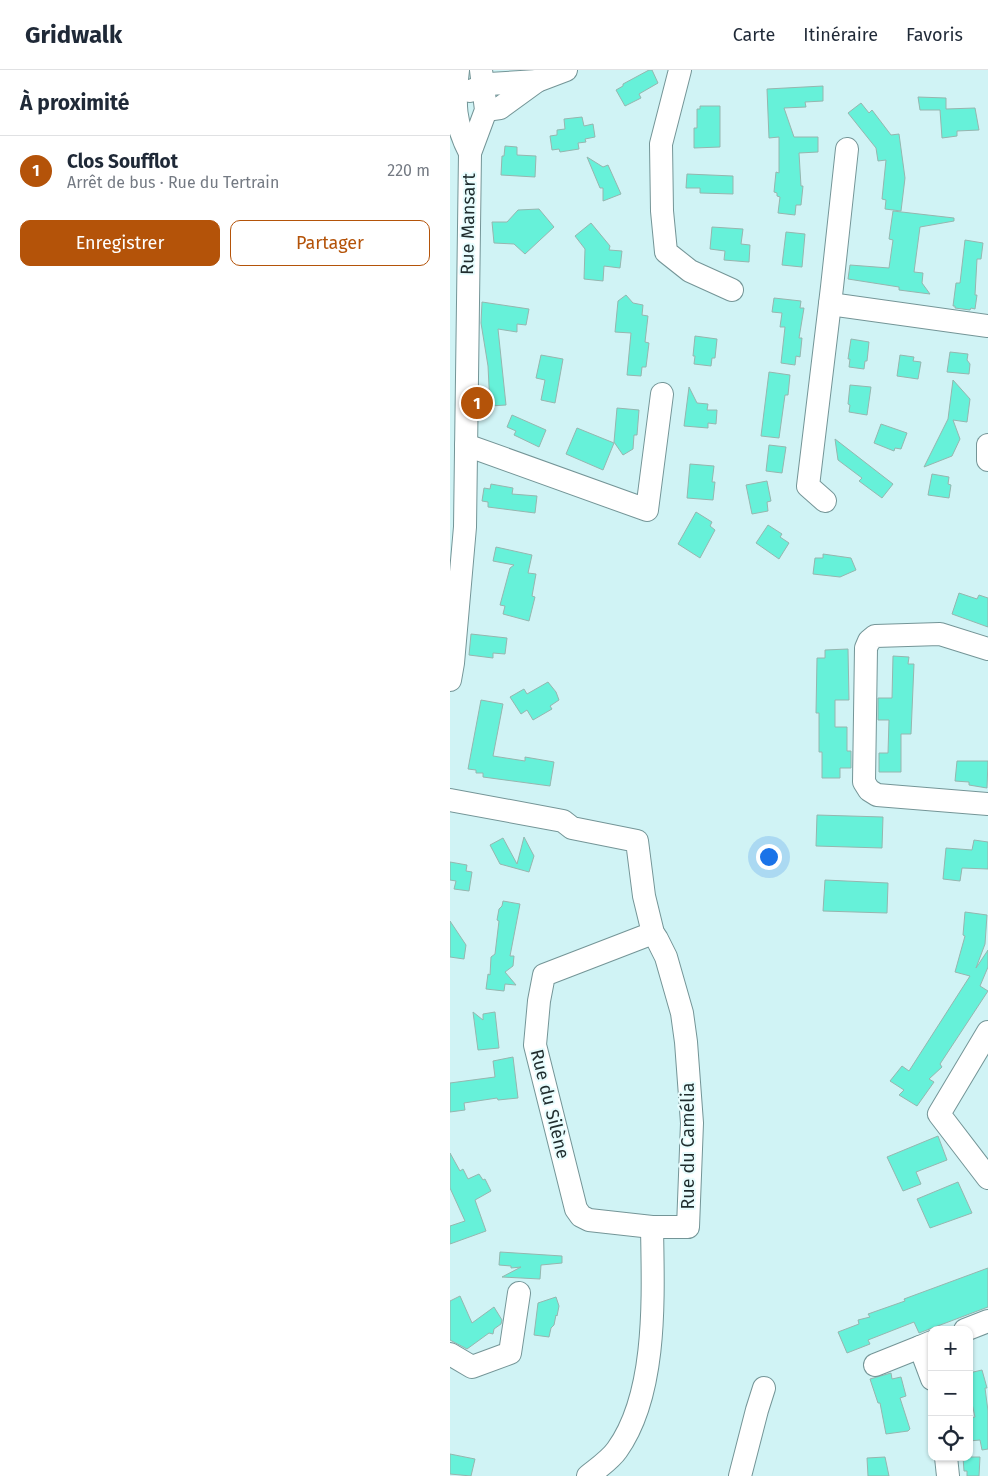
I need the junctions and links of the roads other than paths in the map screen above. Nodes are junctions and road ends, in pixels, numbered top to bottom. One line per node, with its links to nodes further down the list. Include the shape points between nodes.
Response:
1 (458, 70): 6 (street, Rue Mansart)
2 (566, 70): 5 (street)
3 (680, 70): 10 (street, via 661,144 666,252 690,271)
4 (483, 78): 5 (street); 6 (street); 7 (street, Rue Mansart)
5 (537, 81): 7 (street, via 500,108)
6 (453, 96): 7 (street); 9 (street, Rue Mansart, via 456,121)
7 (486, 110): 9 (street, Rue Mansart)
8 (846, 149): 12 (street)
9 (470, 153): 11 (street, Rue Mansart)
10 (732, 290)
11 (458, 296): 15 (street, Rue Mansart)
12 (830, 304): 13 (street); 18 (street, via 808,486)
13 (988, 326)
14 (662, 394): 15 (street, via 647,510)
15 (466, 445): 19 (street, Rue Mansart)
16 (988, 445): 17 (street)
17 (988, 460)
18 (825, 501)
19 (457, 538): 21 (street, Rue Mansart)
20 (988, 649): 23 (street, via 940,634 875,636 869,641 866,648 864,782 877,795)
21 (450, 675)
22 (450, 800): 24 (street, Rue du Camélia, via 564,821 572,828 637,841 644,896)
23 (988, 804)
24 (653, 933): 27 (street, Rue du Camélia, via 666,958 682,1013 692,1122 688,1227); 27 (street, Rue du Silène, via 544,975 538,1002 535,1045 576,1209 589,1220)
25 (988, 1032): 26 (street, via 939,1114)
26 (988, 1178)
27 (652, 1227): 37 (street, via 652,1306 645,1381 639,1406 616,1452)
28 (519, 1293): 32 (street, via 510,1352 472,1367)
29 (988, 1321): 30 (street)
30 (973, 1327)
31 (926, 1344): 33 (street); 34 (street)
32 (450, 1354)
33 (875, 1365)
34 (931, 1371)
35 (764, 1388): 38 (street)
36 (946, 1461): 39 (street)
37 (588, 1476)
38 (740, 1476)
39 (948, 1476)

